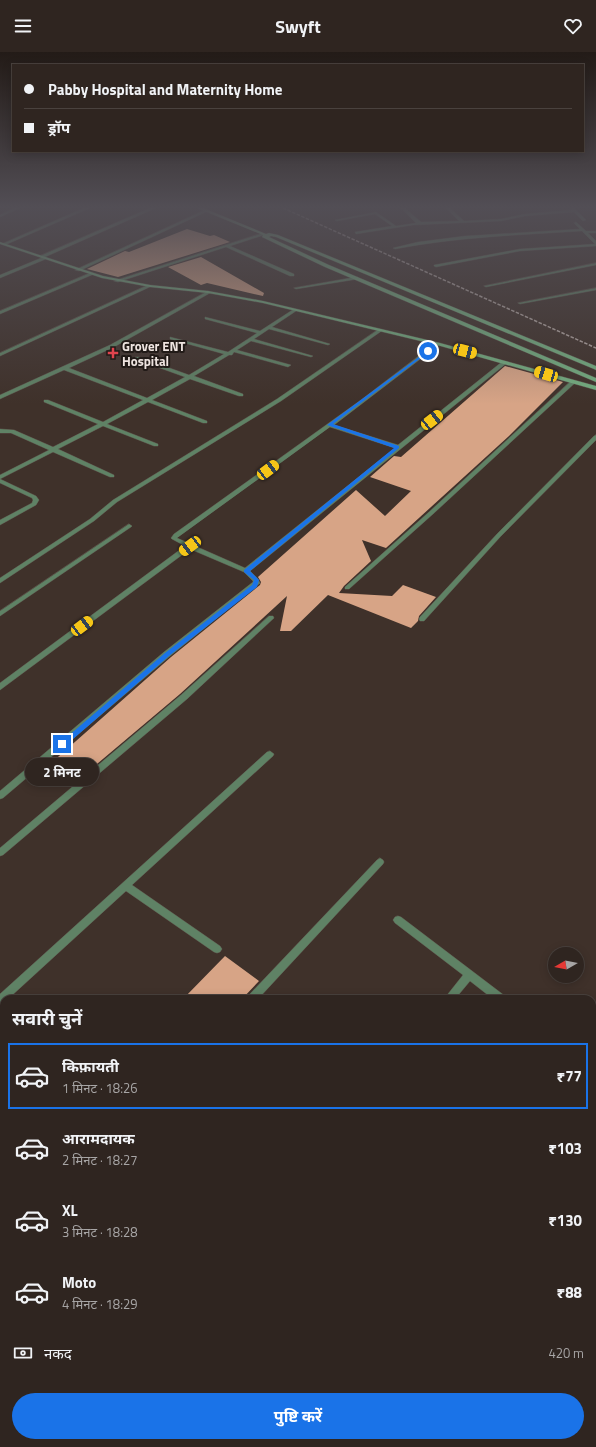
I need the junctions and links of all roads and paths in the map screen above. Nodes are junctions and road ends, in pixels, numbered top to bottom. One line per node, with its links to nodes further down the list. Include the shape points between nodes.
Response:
1 (89, 273): 8 (street)
2 (141, 273): 11 (street)
3 (288, 273): 9 (street)
4 (345, 273): 10 (street)
5 (356, 273): 37 (street)
6 (367, 273): 36 (street)
7 (550, 273): 13 (street)
8 (92, 274): 11 (street); 19 (street)
9 (292, 275)
10 (356, 278): 14 (street); 39 (street)
11 (116, 281): 12 (street)
12 (150, 286): 16 (street); 30 (street)
13 (486, 286)
14 (296, 288)
15 (596, 290): 17 (street)
16 (208, 292): 18 (street, via 256,300); 35 (street, via 112,346)
17 (520, 303)
18 (294, 310): 21 (street); 22 (street)
19 (0, 313)
20 (207, 318): 23 (street)
21 (269, 328): 23 (street); 26 (street)
22 (380, 330): 27 (street); 61 (street, via 273,404 115,501 92,520)
23 (262, 333): 25 (street)
24 (172, 338): 29 (street)
25 (251, 340): 28 (street); 31 (street)
26 (328, 344)
27 (438, 344): 33 (street); 48 (street)
28 (235, 351): 29 (street); 34 (street)
29 (230, 354): 38 (street)
30 (0, 355)
31 (311, 356)
32 (137, 358): 38 (street)
33 (505, 362): 40 (street); 52 (street)
34 (288, 365)
35 (65, 368): 43 (street); 44 (street)
36 (596, 368)
37 (596, 374)
38 (190, 377): 42 (street); 44 (street)
39 (596, 380)
40 (573, 382): 41 (street); 62 (street)
41 (596, 388)
42 (241, 395)
43 (0, 396)
44 (148, 400): 46 (street); 47 (street)
45 (46, 401): 47 (street)
46 (205, 422)
47 (102, 424): 51 (street); 53 (street)
48 (329, 425): 52 (street); 59 (street, via 174,538)
49 (0, 431): 53 (street, via 12,431)
50 (596, 437): 65 (street, via 499,535)
51 (156, 445)
52 (398, 447): 60 (street)
53 (53, 449): 54 (street); 55 (street)
54 (112, 476)
55 (0, 477)
56 (0, 481): 57 (street, via 36,500 34,504)
57 (0, 523)
58 (130, 526): 63 (street)
59 (190, 546): 60 (street); 66 (street)
60 (246, 571): 68 (street, via 256,580 255,586 167,654)
61 (0, 581)
62 (347, 588)
63 (0, 614)
64 (271, 618): 69 (street, via 184,697)
65 (422, 619)
66 (0, 687)
67 (270, 754): 71 (street)
68 (0, 796)
69 (0, 852)
70 (380, 862): 76 (street)
71 (125, 885): 73 (street); 75 (street)
72 (398, 920): 74 (street)
73 (217, 949)
74 (469, 975): 77 (street); 78 (street)
75 (5, 995)
76 (256, 995)
77 (452, 995)
78 (496, 995)

